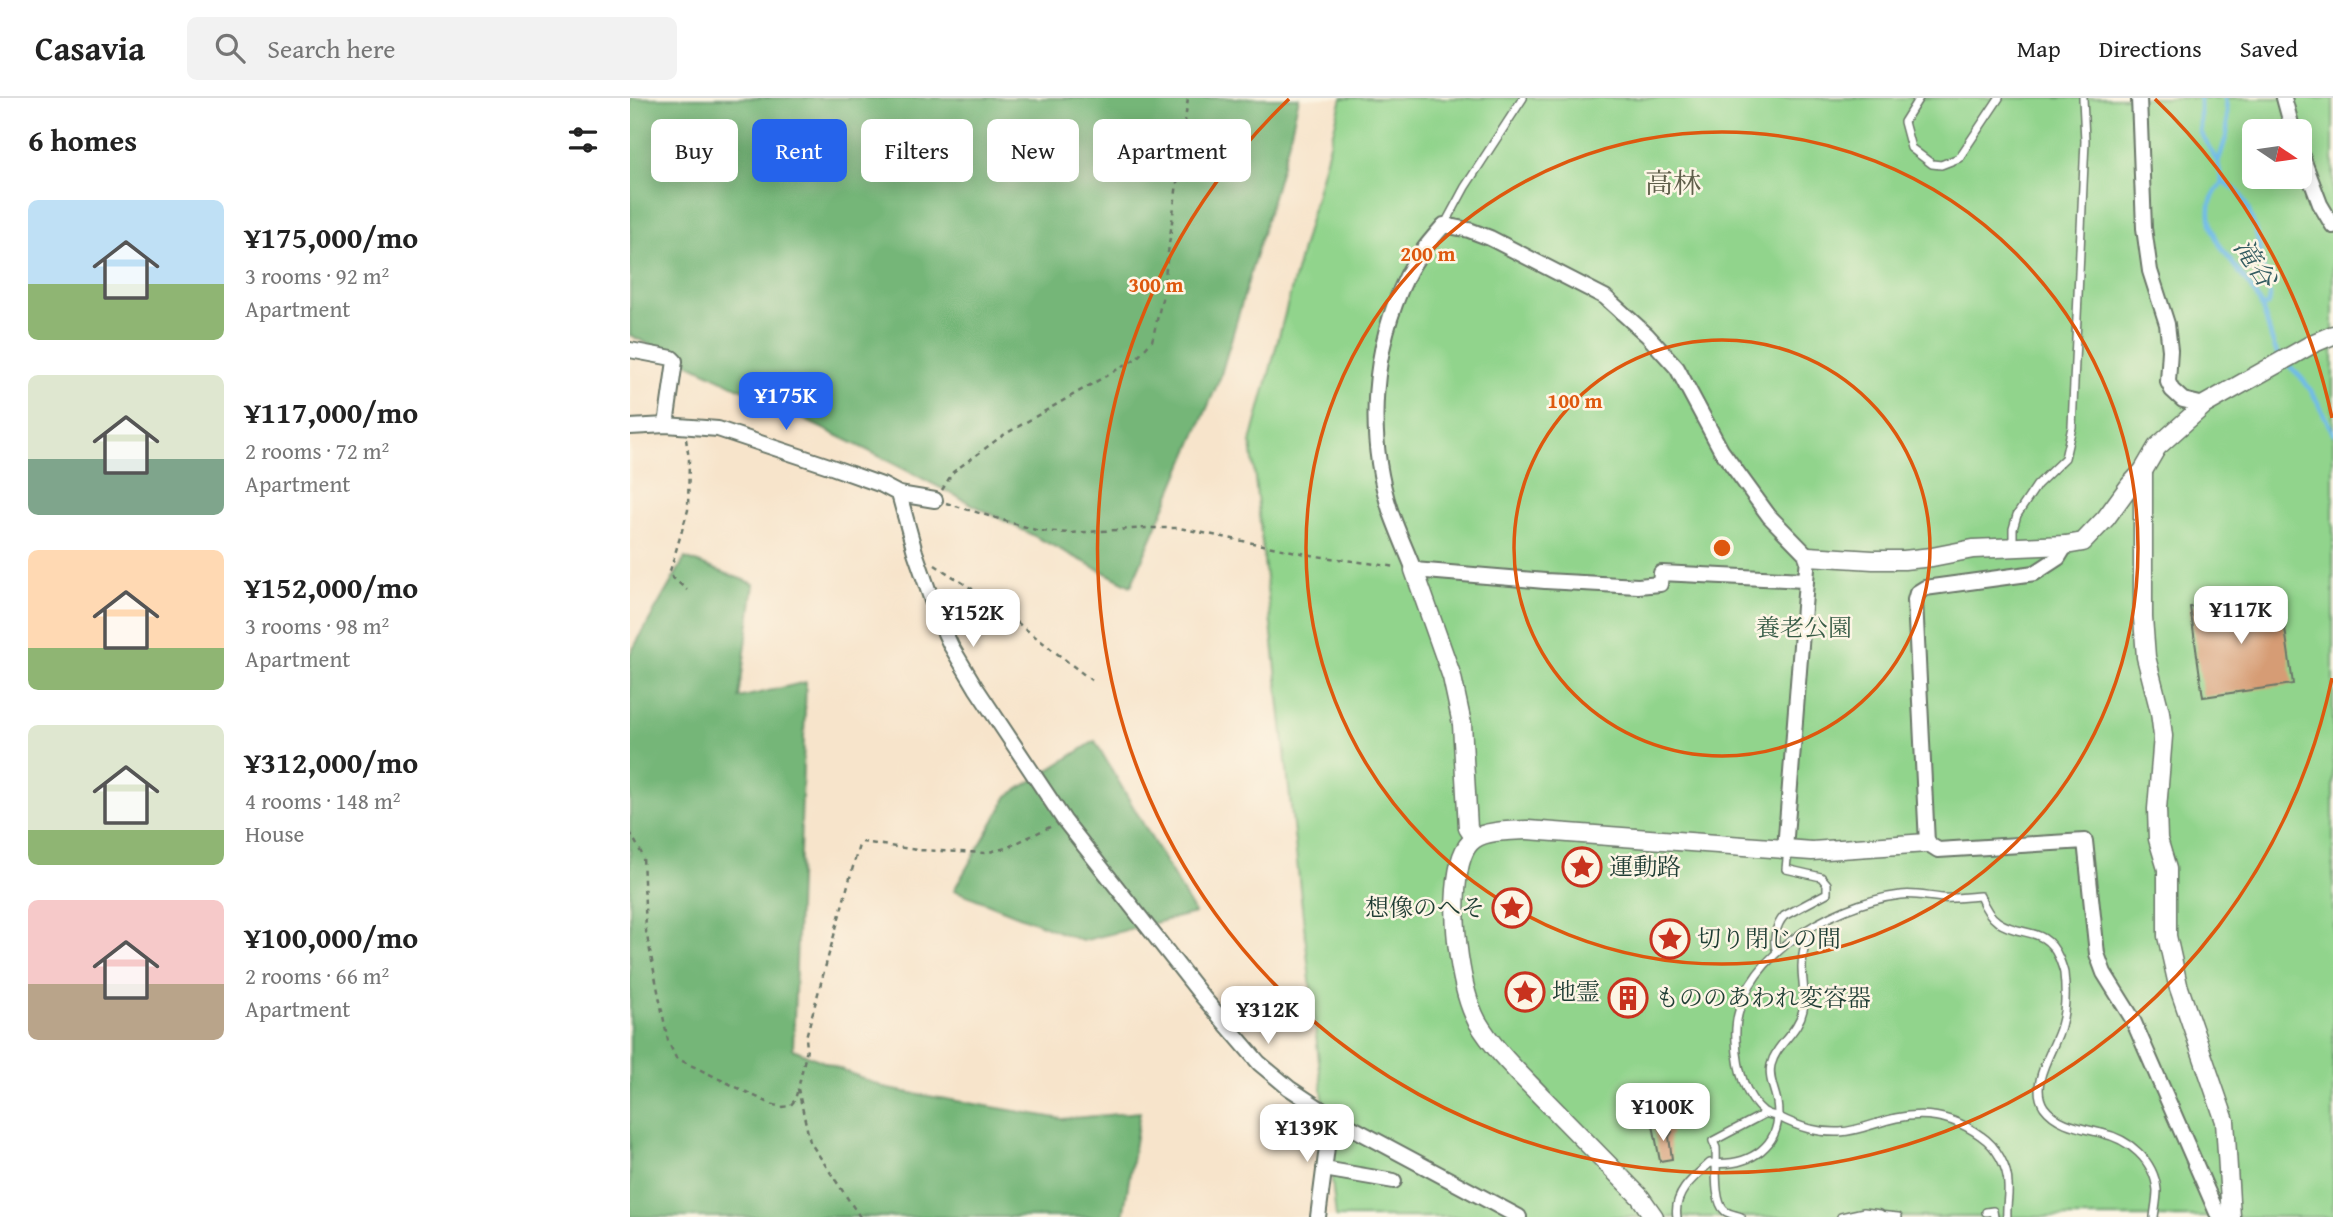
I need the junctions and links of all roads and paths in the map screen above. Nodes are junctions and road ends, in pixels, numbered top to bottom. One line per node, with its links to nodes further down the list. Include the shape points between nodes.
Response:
1 (1188, 98): 20 (path, via 1162,299 1152,341 1137,358 1002,436 953,472)
2 (1523, 98): 10 (lane)
3 (1919, 98): 4 (lane, via 1904,122 1911,148 1932,164 1941,165 1959,158)
4 (1999, 98)
5 (2082, 98): 22 (lane, via 2072,428 2065,458 2037,485 2017,515)
6 (2139, 98): 14 (street, via 2144,228 2150,271 2167,324 2168,382 2182,400)
7 (2284, 98): 8 (street)
8 (2290, 119)
9 (2312, 182): 11 (street)
10 (1444, 225): 24 (street, via 1490,238 1605,297 1647,335 1677,368 1721,450 1769,516); 25 (street, via 1407,275 1391,318 1377,391 1375,433 1381,472 1390,511)
11 (2333, 226)
12 (2333, 335): 14 (street)
13 (630, 350): 15 (street, via 675,361)
14 (2204, 405): 18 (street, via 2157,447)
15 (666, 425): 16 (street); 17 (street)
16 (684, 427): 19 (street, via 718,429 756,440); 27 (path, via 688,510 670,571)
17 (630, 428)
18 (2143, 471): 21 (street, via 2083,542); 56 (street, via 2143,618 2146,657 2163,736 2157,809 2158,839 2167,869 2167,936 2178,985 2225,1121)
19 (900, 494): 20 (street); 23 (street)
20 (935, 500): 25 (path, via 1039,531 1179,528)
21 (2066, 545): 22 (street); 32 (street, via 2059,558 2035,573 1925,587 1917,593)
22 (2013, 547): 24 (street, via 1904,560)
23 (915, 552): 28 (path, via 983,596); 29 (street, via 951,646)
24 (1808, 556): 26 (street)
25 (1414, 570): 26 (street, via 1638,586 1660,584 1661,573); 31 (street, via 1452,677 1462,724 1468,828)
26 (1804, 580): 33 (street)
27 (687, 590)
28 (1095, 683)
29 (1064, 820): 36 (path, via 985,853 859,845 806,1037); 38 (street, via 1259,1063)
30 (630, 832): 36 (path, via 643,856 646,931 668,1041 676,1058 781,1107 790,1106)
31 (1474, 837): 33 (street, via 1528,830); 48 (street, via 1462,854 1454,911 1467,991 1477,1020 1502,1056 1640,1197)
32 (1927, 842): 33 (street); 56 (street, via 1938,850 2085,841 2097,954 2132,1018 2217,1213)
33 (1786, 854): 35 (lane, via 1786,869 1821,877 1827,893 1784,916 1774,945)
34 (1809, 929): 35 (lane); 39 (lane, via 1801,968 1803,1010 1771,1064); 55 (lane, via 1862,903 1903,894 1947,899 1980,896 1998,923 2037,934 2053,946 2064,970 2066,1003 2043,1066 2043,1106 2061,1122 2123,1140 2138,1151 2150,1167 2157,1191)
35 (1777, 952): 37 (lane, via 1746,989 1735,1037 1744,1082)
36 (798, 1089): 45 (path, via 810,1142)
37 (1766, 1113): 39 (lane); 40 (lane, via 1713,1142)
38 (1331, 1116): 41 (street); 47 (street)
39 (1777, 1117): 40 (lane, via 1771,1143 1762,1151); 54 (lane, via 1815,1131 1841,1132 1898,1118 1951,1118 1983,1137 1997,1152 2006,1168)
40 (1718, 1164): 49 (lane, via 1710,1163 1686,1184 1677,1200); 50 (lane, via 1721,1207)
41 (1324, 1170): 42 (street); 46 (street)
42 (1394, 1181)
43 (1986, 1212): 53 (lane, via 1993,1211)
44 (1877, 1216): 51 (lane, via 1864,1212); 52 (lane)
45 (860, 1217)
46 (1318, 1217)
47 (1519, 1217)
48 (1654, 1217)
49 (1677, 1217)
50 (1741, 1217)
51 (1841, 1217)
52 (1898, 1217)
53 (1994, 1217)
54 (2007, 1217)
55 (2154, 1217)
56 (2229, 1217)

